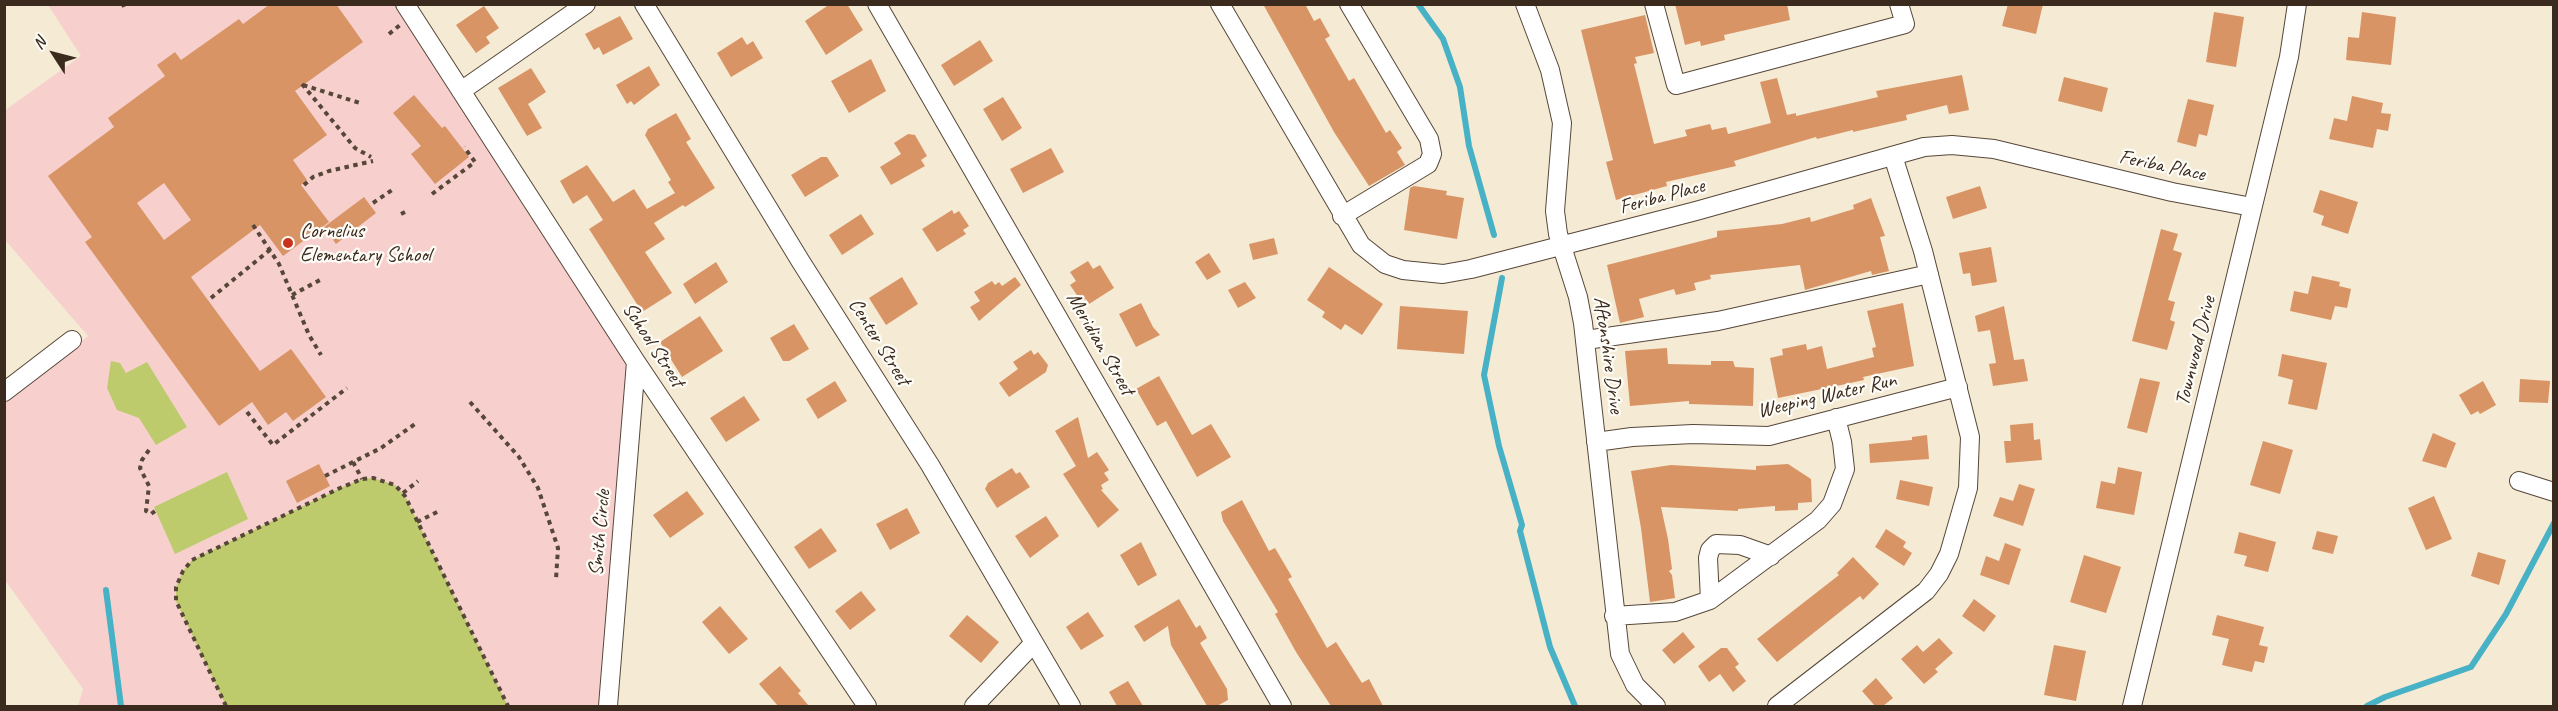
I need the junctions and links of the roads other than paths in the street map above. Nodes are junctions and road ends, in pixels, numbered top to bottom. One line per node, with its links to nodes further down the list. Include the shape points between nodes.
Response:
1 (405, 4): 11 (street, School Street)
2 (586, 4): 11 (street)
3 (644, 4): 29 (street, Center Street, via 930,465)
4 (877, 4): 34 (street, Meridian Street)
5 (1220, 4): 14 (street, Feriba Place)
6 (1348, 4): 14 (street, via 1429,139 1432,154 1428,164)
7 (1654, 4): 8 (street, via 1676,85 1905,24)
8 (1899, 4)
9 (2296, 4): 13 (street, Townwood Drive, via 2289,57)
10 (1532, 6): 15 (street, Aftonshire Drive, via 1562,123 1555,211)
11 (461, 91): 19 (street, School Street)
12 (1893, 156): 13 (street, Feriba Place, via 1924,147 1973,146); 15 (street, Feriba Place); 16 (street)
13 (2252, 207): 37 (street, Townwood Drive)
14 (1342, 216): 15 (street, Feriba Place, via 1373,256 1394,267 1421,273 1471,269)
15 (1562, 247): 18 (street, Aftonshire Drive)
16 (1929, 274): 18 (street, via 1718,321); 20 (street)
17 (72, 340): 21 (street)
18 (1586, 340): 23 (street, Aftonshire Drive)
19 (636, 362): 30 (street, Smith Circle); 31 (street, School Street)
20 (1958, 387): 22 (street, Weeping Water Run); 36 (street, via 1970,436 1968,488 1950,554 1939,574 1911,605)
21 (4, 392)
22 (1836, 418): 23 (street, Weeping Water Run, via 1768,436 1683,435); 26 (street, via 1845,469 1832,504 1818,520)
23 (1596, 442): 28 (street, Aftonshire Drive)
24 (2519, 481): 25 (street)
25 (2553, 492)
26 (1771, 556): 27 (street); 27 (street, via 1740,545 1716,544 1708,558)
27 (1710, 600): 28 (street, via 1675,612)
28 (1614, 616): 35 (street, Aftonshire Drive, via 1620,654 1628,673)
29 (1033, 644): 32 (street); 33 (street, Center Street)
30 (608, 706)
31 (867, 706)
32 (974, 706)
33 (1071, 706)
34 (1282, 706)
35 (1656, 706)
36 (1777, 706)
37 (2132, 706)

